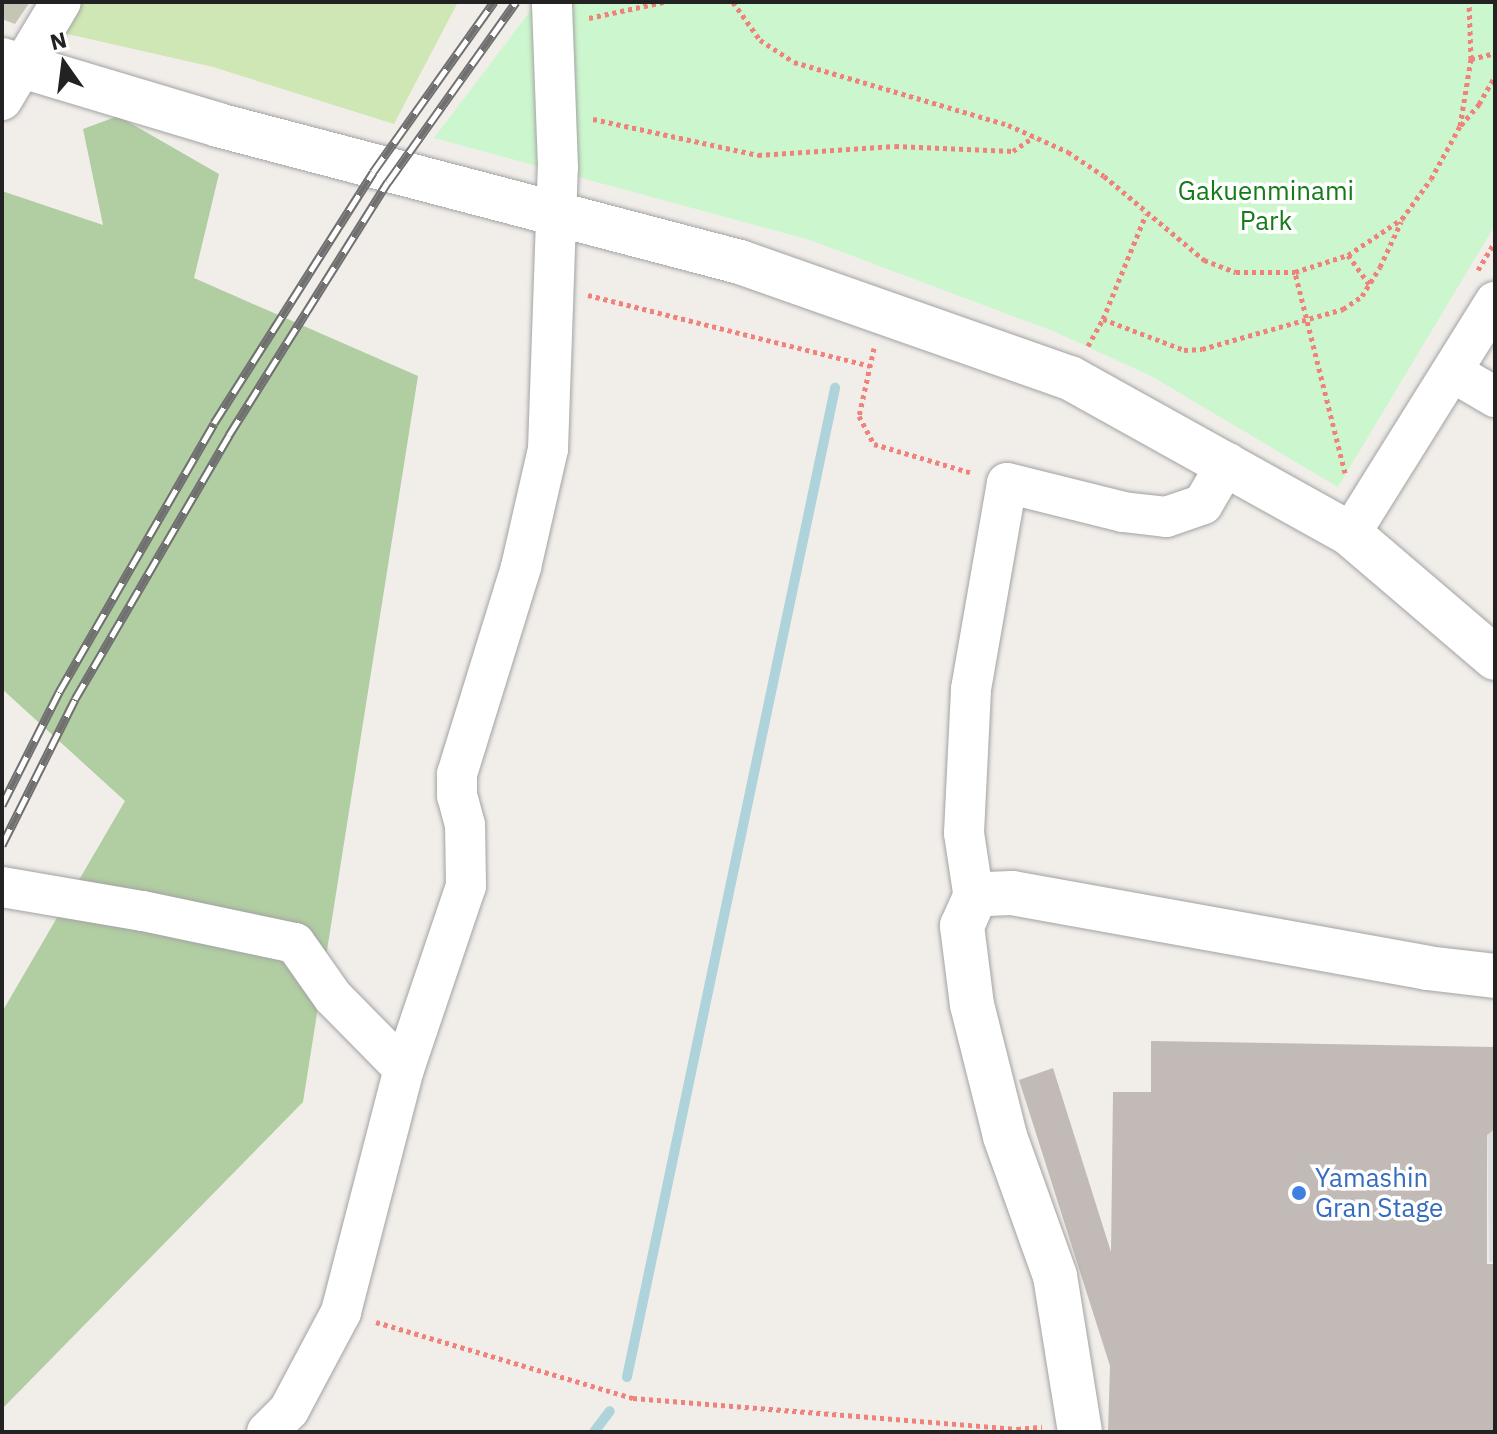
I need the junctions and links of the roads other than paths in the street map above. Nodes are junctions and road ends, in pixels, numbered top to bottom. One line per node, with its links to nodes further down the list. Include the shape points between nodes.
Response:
1 (61, 2): 3 (street)
2 (552, 2): 4 (street)
3 (9, 75): 4 (street)
4 (558, 214): 8 (street, via 740,262 1070,378); 14 (street, via 548,449 521,567 457,774 466,886)
5 (1495, 302): 6 (street)
6 (1454, 373): 7 (street); 9 (street)
7 (1495, 397)
8 (1227, 463): 9 (street); 12 (street, via 1203,504 1166,517 1123,512 1007,483 971,689 964,833)
9 (1358, 521): 10 (street)
10 (1495, 658)
11 (2, 887): 14 (street, via 295,943 333,997)
12 (974, 899): 13 (street, via 1012,893); 15 (street, via 962,926 980,1048 1055,1276)
13 (1495, 976)
14 (404, 1069): 16 (street, via 341,1312 289,1410)
15 (1080, 1428)
16 (267, 1432)

